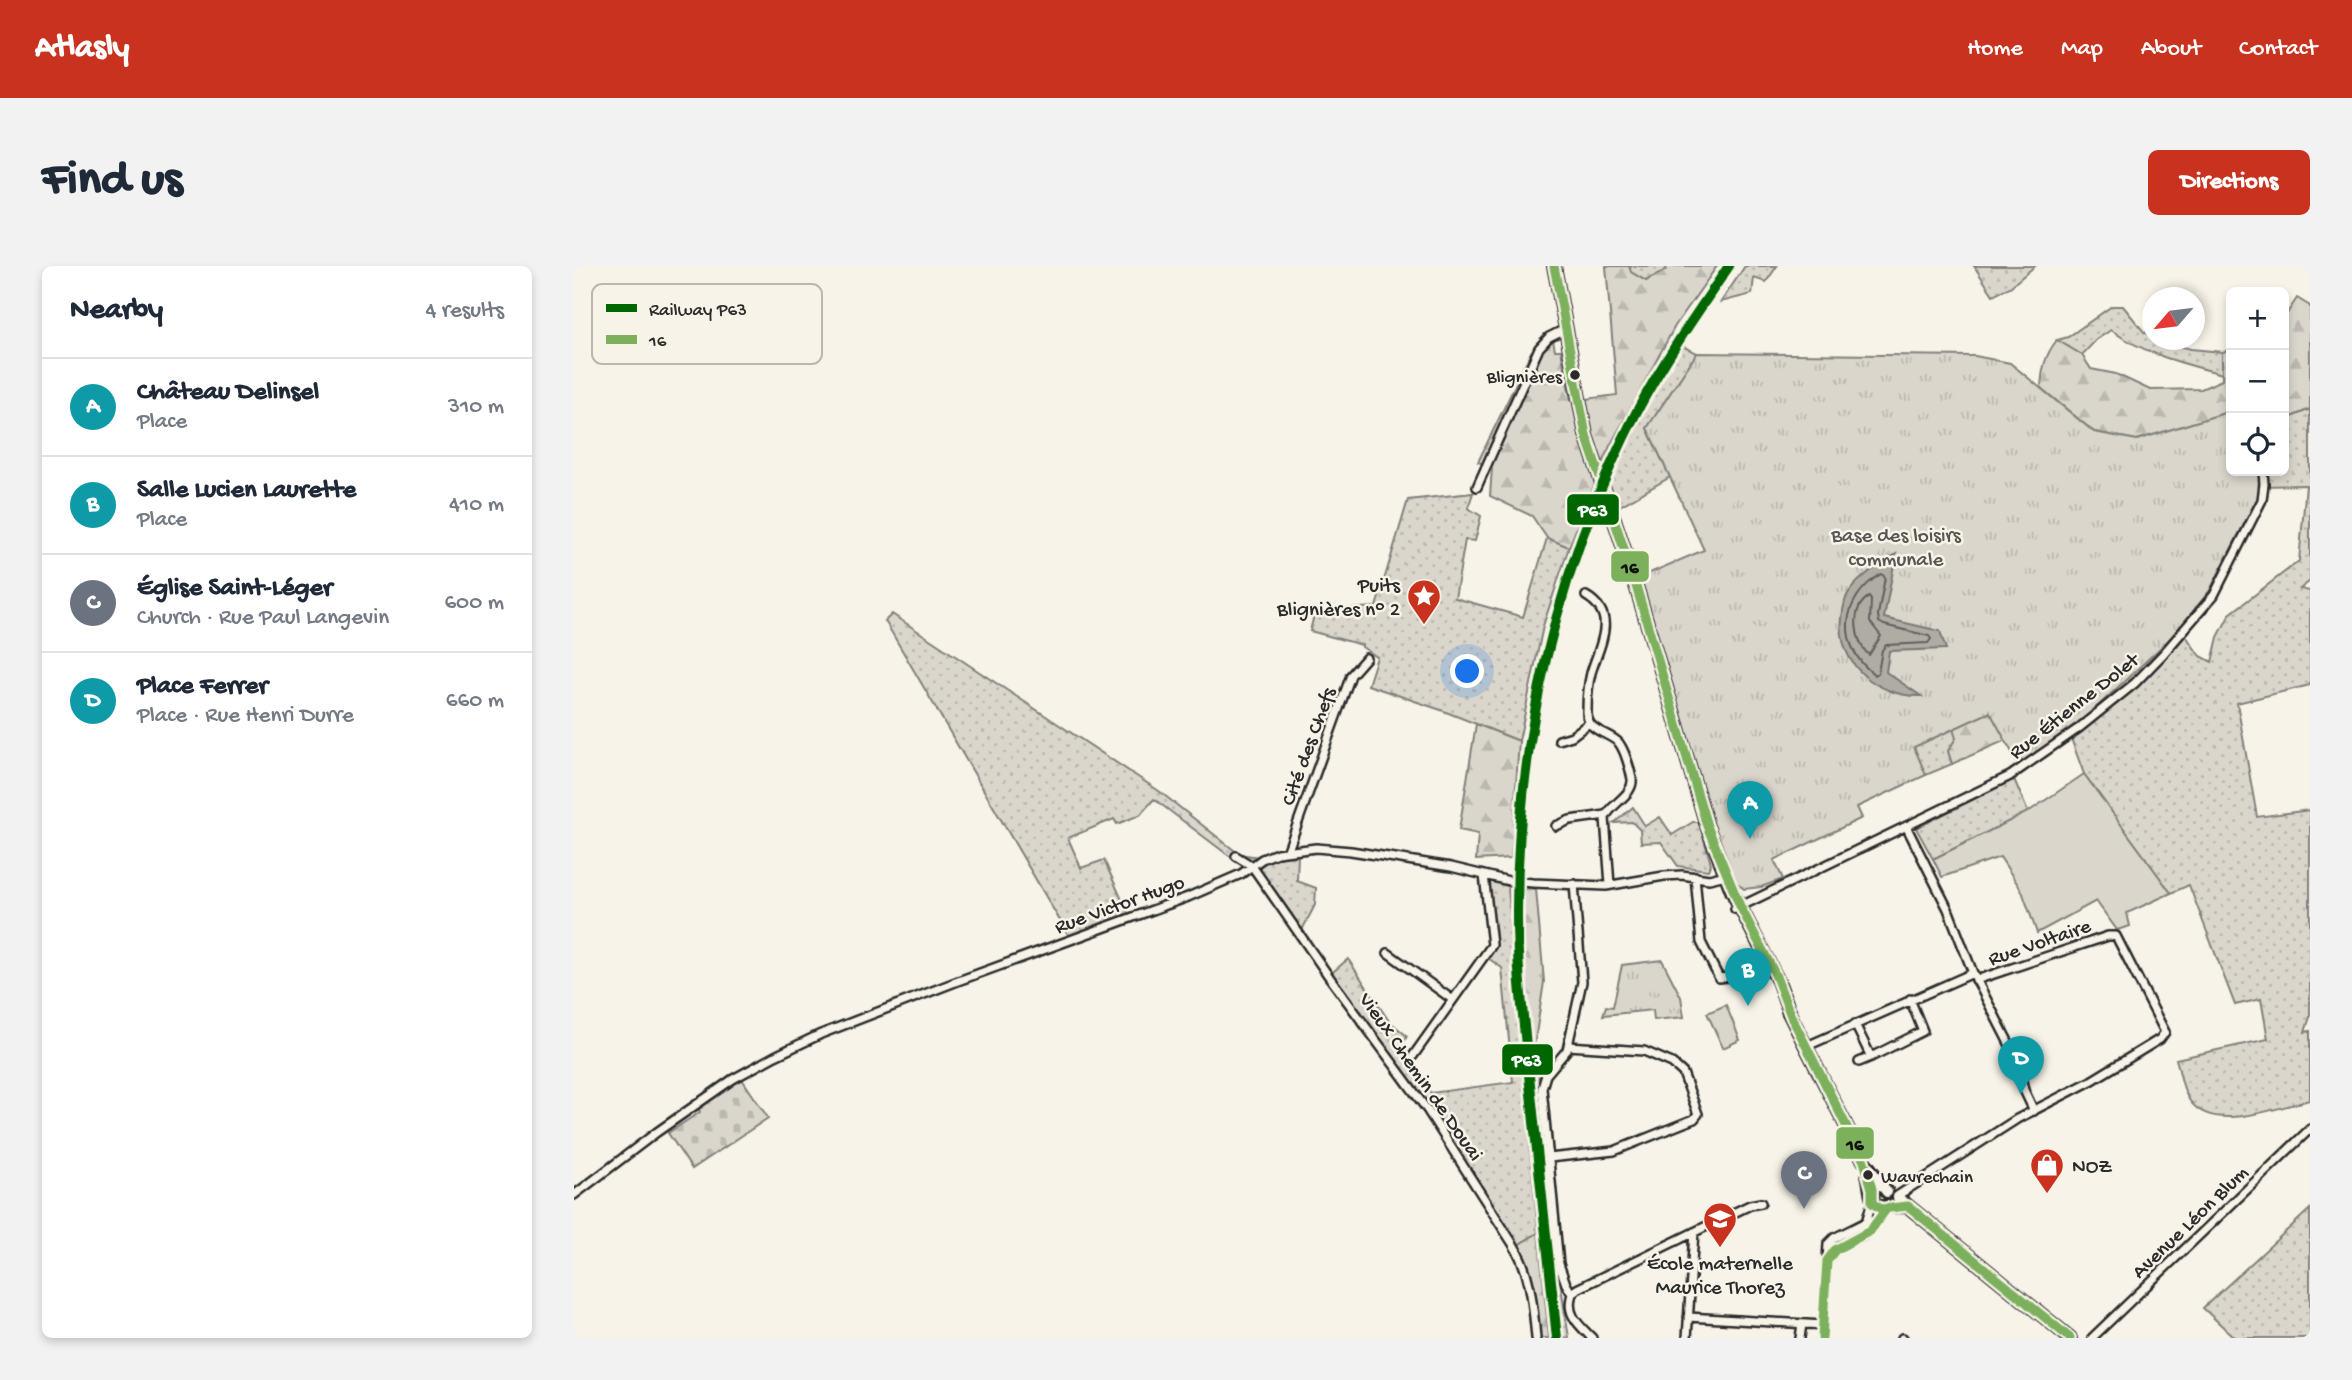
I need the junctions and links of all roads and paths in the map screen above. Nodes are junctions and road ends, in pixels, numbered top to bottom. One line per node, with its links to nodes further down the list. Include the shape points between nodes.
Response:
1 (1554, 266): 2 (main road)
2 (1565, 329): 4 (street, via 1539,348); 17 (main road, via 1586,435)
3 (2263, 476): 11 (street, Rue Étienne Dolet, via 2262,500 2220,586 2135,683 2027,766)
4 (1476, 487)
5 (1586, 596): 7 (street, via 1599,606 1605,627 1589,682)
6 (1366, 658): 12 (street, Cité des Chefs, via 1351,675)
7 (1589, 723): 8 (street); 9 (street, via 1620,745 1632,778 1631,788)
8 (1559, 740)
9 (1606, 814): 10 (street); 19 (street)
10 (1556, 826)
11 (1906, 826): 20 (street, Rue Étienne Dolet); 23 (street)
12 (1288, 850): 14 (street, Rue Victor Hugo); 15 (street, Rue Victor Hugo, via 1351,851)
13 (1237, 856): 14 (street, Vieux Chemin de Douai)
14 (1252, 866): 36 (street, Rue Victor Hugo, via 1188,897 921,995 775,1056 733,1079); 46 (street, Vieux Chemin de Douai, via 1428,1111 1516,1249 1529,1286)
15 (1484, 875): 18 (street, Rue Victor Hugo, via 1514,882); 25 (street, via 1492,945)
16 (1695, 876): 17 (street, Rue Victor Hugo); 19 (street, Rue Victor Hugo, via 1664,876); 22 (street, via 1701,942 1717,976)
17 (1723, 876): 20 (main road)
18 (1574, 884): 19 (street, Rue Victor Hugo); 27 (street, via 1583,978)
19 (1610, 886)
20 (1737, 908): 22 (main road)
21 (1388, 953): 25 (street)
22 (1770, 970): 28 (main road)
23 (1975, 976): 24 (street); 32 (street, via 2017,1059); 32 (street, Rue Voltaire, via 2116,936 2164,1027 2160,1039)
24 (1910, 999): 26 (street); 30 (street, via 1923,1031)
25 (1453, 1000): 29 (street)
26 (1855, 1024): 28 (street); 30 (street)
27 (1568, 1046): 34 (street, via 1542,1084); 34 (street, via 1644,1051 1672,1063 1683,1073 1698,1114 1614,1151)
28 (1807, 1046): 35 (main road)
29 (1413, 1056)
30 (1871, 1057): 31 (street)
31 (1859, 1062)
32 (2034, 1111): 38 (street, Rue Voltaire)
33 (2310, 1129): 52 (street, Avenue Léon Blum)
34 (1549, 1158): 42 (street, via 1559,1264)
35 (1864, 1161): 37 (main road); 38 (main road)
36 (574, 1195)
37 (1872, 1199): 38 (main road, via 1880,1191); 41 (street, via 1866,1222 1830,1242)
38 (1893, 1200): 41 (street, Rue Voltaire, via 1870,1231 1836,1249); 51 (main road, via 1908,1206)
39 (1761, 1203): 40 (street)
40 (1694, 1232): 42 (street); 43 (street)
41 (1827, 1261): 45 (street)
42 (1572, 1294): 47 (street, via 1572,1315)
43 (1688, 1317): 44 (street); 48 (street)
44 (1802, 1324): 45 (street); 49 (street)
45 (1823, 1325): 50 (street)
46 (1536, 1338)
47 (1592, 1338)
48 (1687, 1338)
49 (1800, 1338)
50 (1822, 1338)
51 (2070, 1338)
52 (2092, 1338)

